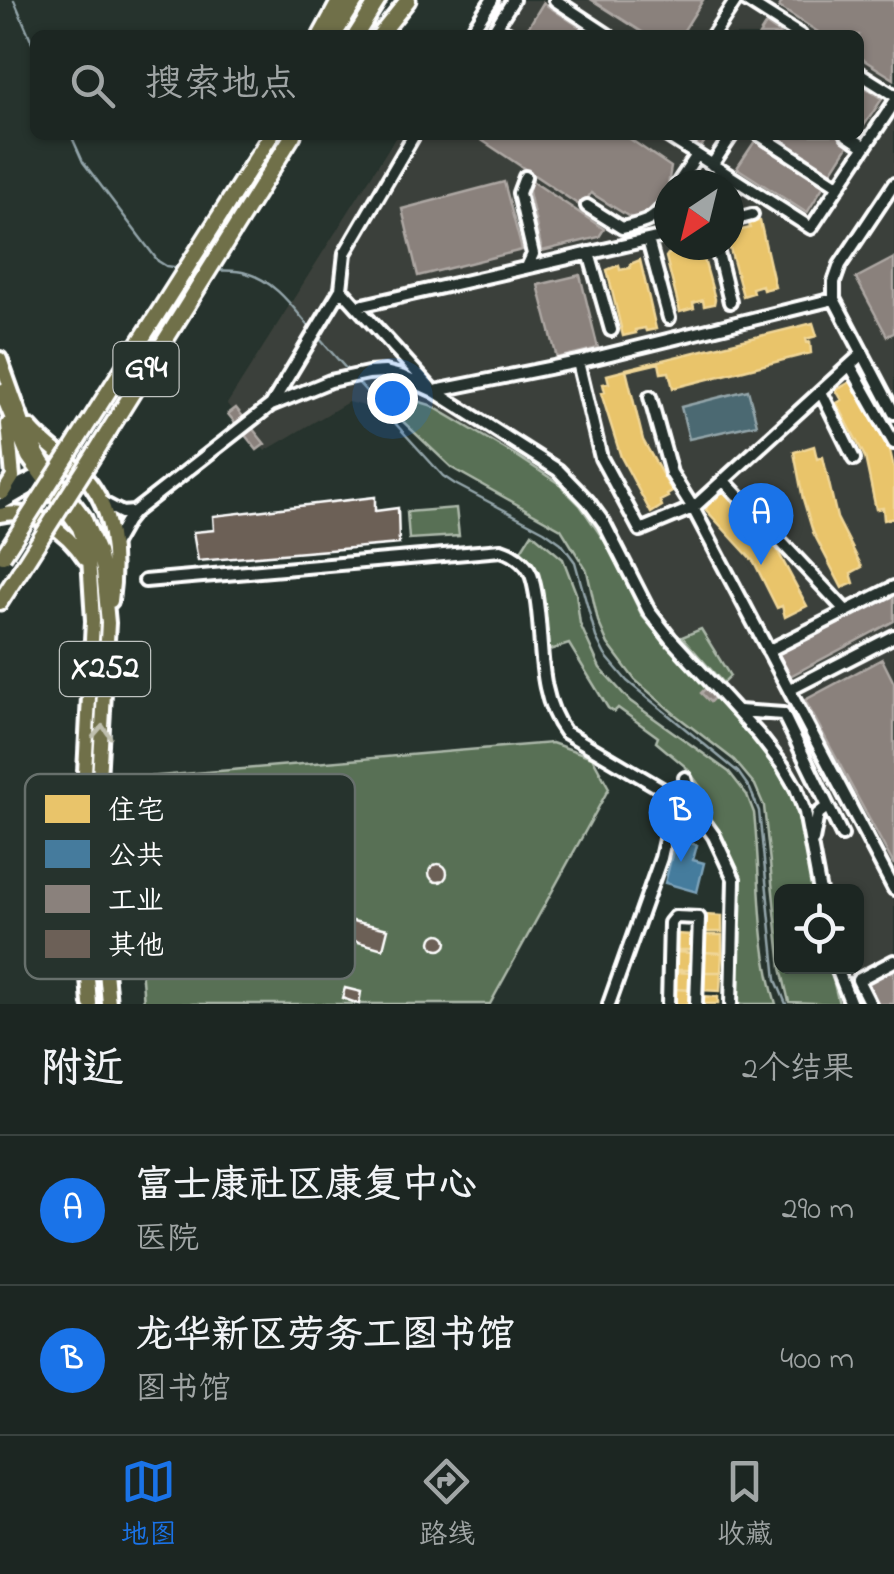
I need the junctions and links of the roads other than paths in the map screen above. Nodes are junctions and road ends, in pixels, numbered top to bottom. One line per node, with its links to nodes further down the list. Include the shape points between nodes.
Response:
1 (340, 0): 10 (highway)
2 (356, 0): 11 (highway)
3 (378, 0): 12 (highway)
4 (408, 0): 13 (highway)
5 (492, 0): 14 (street)
6 (513, 0): 15 (street)
7 (555, 0): 16 (street)
8 (736, 0): 17 (street)
9 (745, 0): 18 (street)
10 (324, 30)
11 (337, 30)
12 (359, 30)
13 (384, 30)
14 (472, 30)
15 (493, 30)
16 (600, 30)
17 (717, 30)
18 (790, 30)
19 (864, 76): 20 (street)
20 (894, 95)
21 (894, 103): 29 (street)
22 (267, 140): 72 (highway, G94, bridge)
23 (292, 140): 76 (highway, G94, bridge)
24 (411, 140): 45 (street, via 344,253)
25 (674, 140): 30 (street)
26 (729, 140): 31 (street)
27 (768, 140): 35 (street)
28 (854, 140): 29 (street)
29 (865, 147): 35 (street)
30 (697, 155): 31 (street); 32 (street)
31 (712, 164): 35 (street, via 812,228)
32 (687, 170)
33 (525, 177): 44 (street, via 519,192 532,254)
34 (894, 184): 46 (street, via 840,265)
35 (839, 186)
36 (587, 206): 39 (street, via 622,228)
37 (752, 216): 38 (street)
38 (744, 218)
39 (654, 219)
40 (654, 238): 41 (street)
41 (648, 240): 42 (street); 49 (street)
42 (588, 253): 44 (street); 50 (street)
43 (720, 260): 47 (street)
44 (527, 268): 48 (street)
45 (341, 289): 48 (street); 59 (street)
46 (834, 299): 51 (street); 53 (street)
47 (730, 302)
48 (359, 306): 56 (street)
49 (669, 318)
50 (610, 330)
51 (863, 353): 54 (street); 61 (street)
52 (0, 359): 60 (main road, X252)
53 (578, 362): 56 (street); 68 (street, via 601,458 640,530)
54 (850, 365): 57 (street); 62 (street)
55 (0, 390): 60 (main road, X252)
56 (434, 392): 59 (street, via 401,376 368,372); 83 (street, via 558,470 588,501 649,611)
57 (821, 392): 63 (street); 65 (street)
58 (650, 396): 68 (street, via 671,473)
59 (271, 405): 69 (street)
60 (10, 406): 64 (main road, X252); 66 (main road, via 14,468); 67 (main road, via 85,476)
61 (894, 412)
62 (894, 444)
63 (854, 458)
64 (44, 477): 66 (street); 73 (main road, X252, via 79,528); 78 (main road, X252, via 73,500 93,533)
65 (724, 480): 68 (street); 77 (street)
66 (1, 497)
67 (101, 502): 69 (street); 71 (main road)
68 (693, 508): 80 (street)
69 (134, 512): 71 (street)
70 (0, 515): 73 (main road, via 20,512 47,523 75,545)
71 (113, 546): 78 (main road)
72 (1, 559)
73 (91, 575): 84 (main road, X252)
74 (145, 581): 87 (street, via 514,554 533,576 544,678 556,720 565,732)
75 (894, 587): 77 (street)
76 (0, 602)
77 (846, 611): 80 (street)
78 (108, 623): 85 (main road, X252, one-way to 78)
79 (891, 638): 81 (street); 82 (street)
80 (768, 650): 82 (street)
81 (894, 652)
82 (789, 690): 93 (street)
83 (738, 710): 88 (street, via 783,714); 91 (street, via 796,788)
84 (85, 774)
85 (99, 774)
86 (684, 778): 89 (street)
87 (665, 791): 89 (street); 100 (street, via 661,858)
88 (828, 806): 90 (street); 91 (street, via 818,814)
89 (694, 808): 103 (street, via 734,879)
90 (842, 835)
91 (812, 846): 92 (street)
92 (819, 884)
93 (894, 889)
94 (894, 961): 105 (street, via 858,980)
95 (839, 974): 104 (street)
96 (88, 979): 98 (main road, X252)
97 (106, 979): 99 (main road, X252, one-way to 97)
98 (90, 1004)
99 (108, 1004)
100 (609, 1004)
101 (668, 1004): 102 (street, via 675,917 699,918)
102 (696, 1004)
103 (732, 1004)
104 (851, 1004)
105 (870, 1004)

